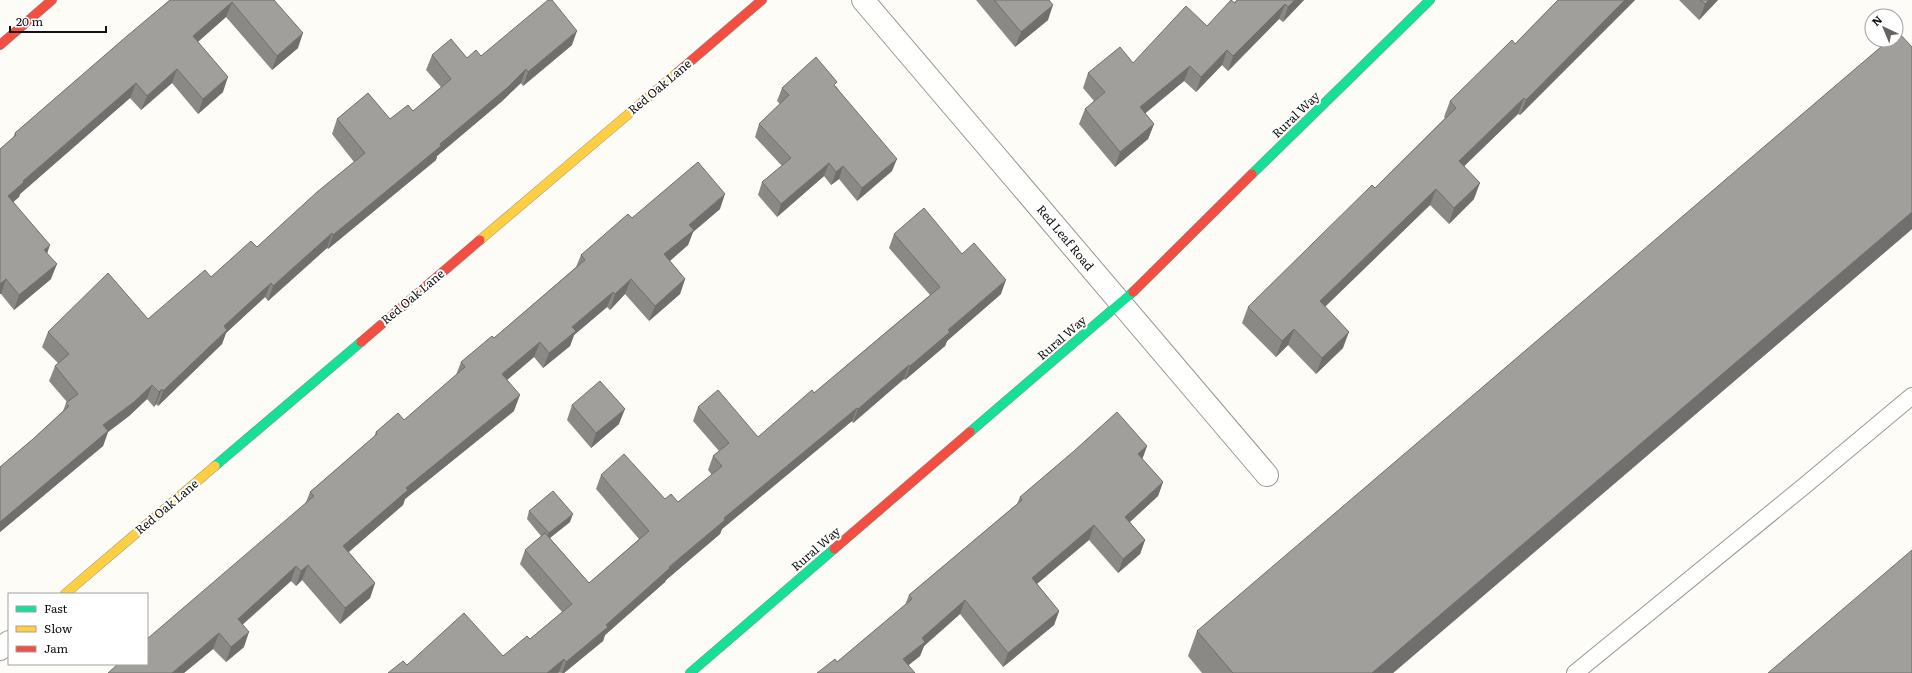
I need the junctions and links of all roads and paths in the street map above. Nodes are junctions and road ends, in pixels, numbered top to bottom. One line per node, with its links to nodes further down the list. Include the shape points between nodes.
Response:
1 (52, 0): 5 (street)
2 (762, 0): 9 (street, Red Oak Lane)
3 (863, 0): 6 (street, Red Leaf Road)
4 (1430, 0): 6 (street, Rural Way)
5 (0, 45)
6 (1121, 303): 8 (street, Red Leaf Road); 12 (street, Rural Way)
7 (1912, 396): 13 (lane)
8 (1267, 475)
9 (66, 593)
10 (8, 643): 11 (street)
11 (0, 649)
12 (690, 673)
13 (1575, 673)

